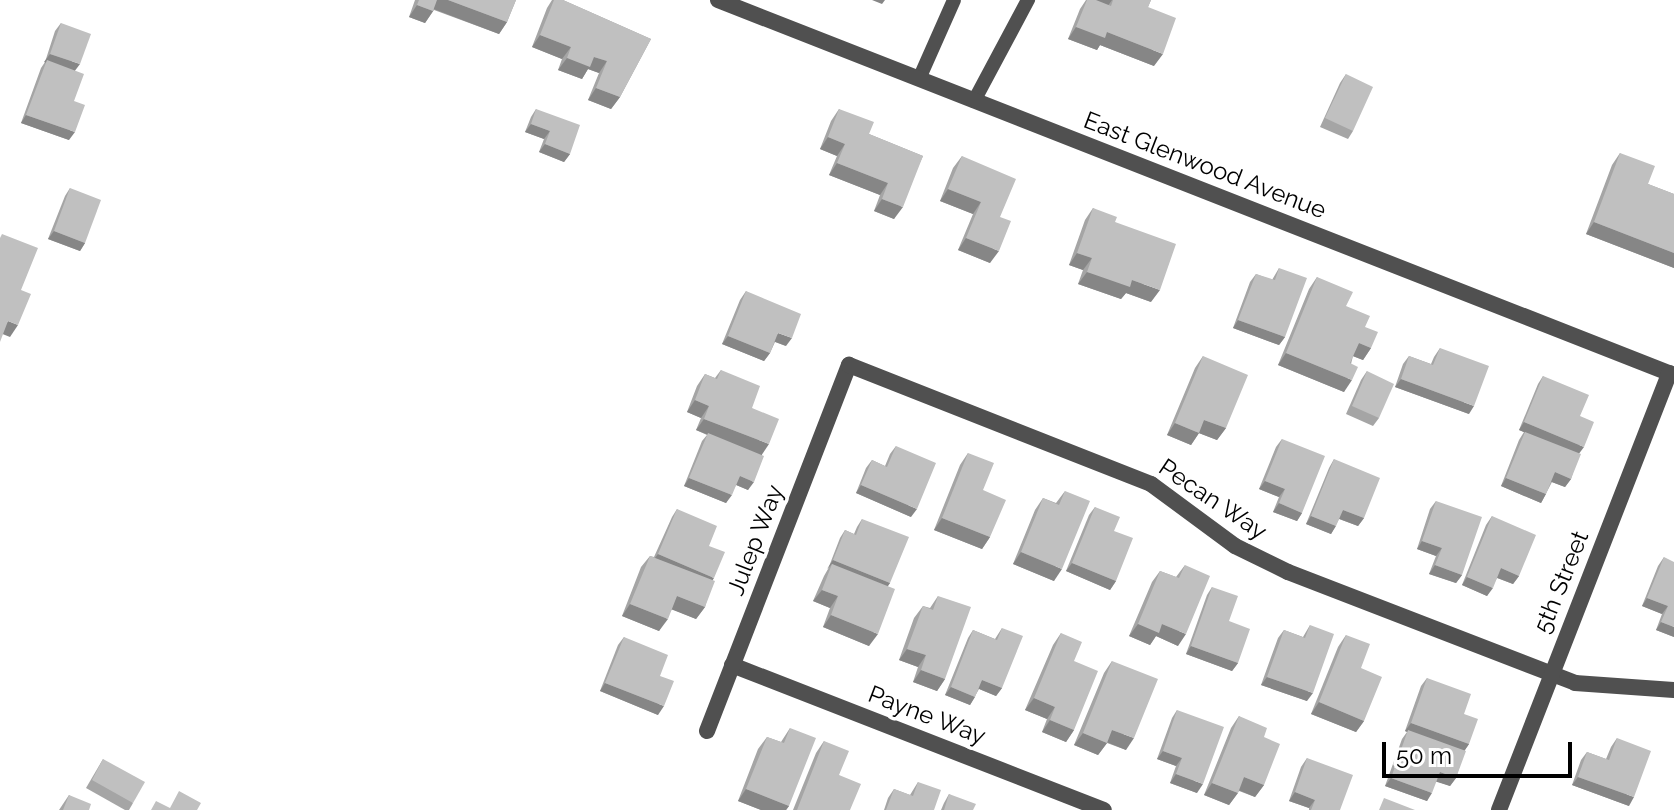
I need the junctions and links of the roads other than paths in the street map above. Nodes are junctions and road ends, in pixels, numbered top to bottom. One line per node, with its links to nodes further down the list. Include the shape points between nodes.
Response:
1 (718, 0): 4 (street, East Glenwood Avenue)
2 (954, 0): 4 (lane)
3 (1028, 0): 5 (lane)
4 (919, 79): 5 (street, East Glenwood Avenue)
5 (974, 101): 7 (street, East Glenwood Avenue)
6 (849, 365): 8 (street, Julep Way); 9 (street, Pecan Way, via 1137,477 1270,565)
7 (1672, 374): 9 (street, 5th Street)
8 (732, 665): 11 (street, Julep Way); 12 (street, Payne Way)
9 (1551, 673): 10 (street, Pecan Way, via 1601,688); 13 (street, 5th Street)
10 (1674, 690)
11 (707, 731)
12 (1104, 810)
13 (1499, 810)

